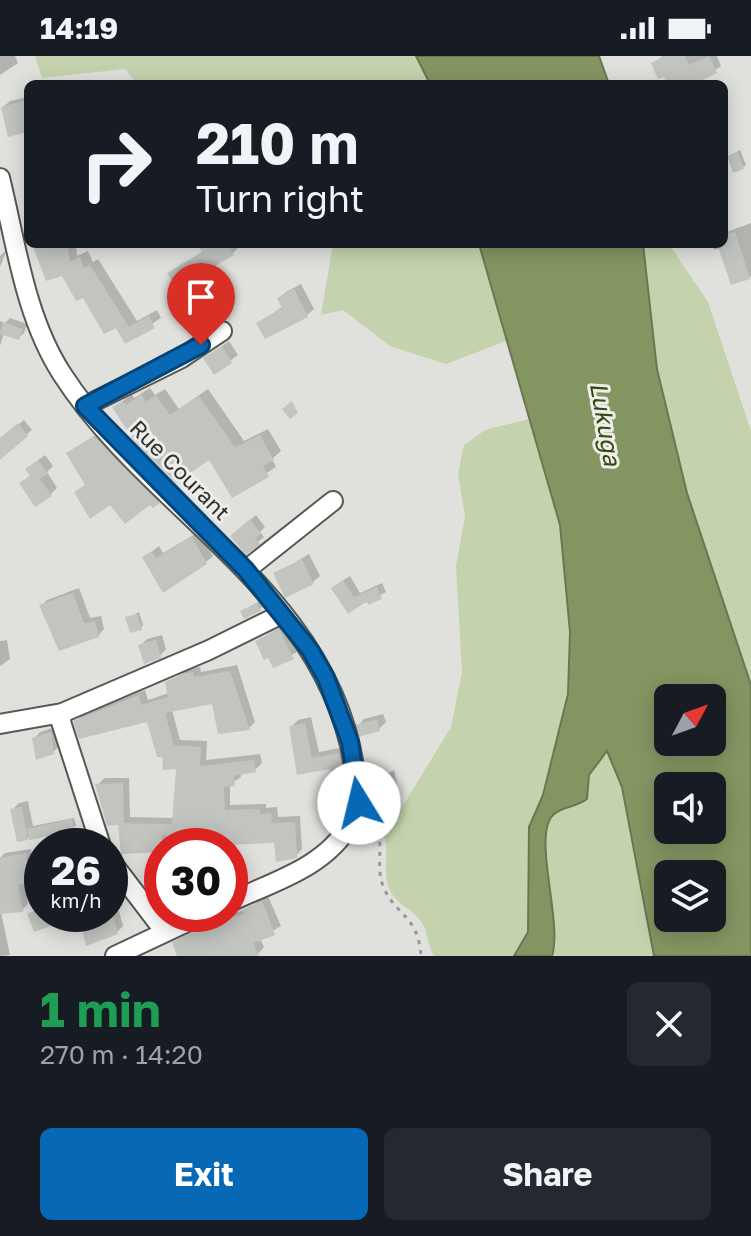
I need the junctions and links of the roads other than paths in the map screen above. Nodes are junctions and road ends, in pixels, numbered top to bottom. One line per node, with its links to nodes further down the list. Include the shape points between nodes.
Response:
1 (0, 178): 3 (street, Rue Courant, via 36,317 61,373)
2 (222, 331): 3 (street, via 180,359)
3 (85, 406): 5 (street, Rue Courant)
4 (333, 501): 5 (street)
5 (246, 570): 6 (street, Rue Courant)
6 (282, 614): 7 (street); 11 (street, Rue Courant, via 326,678 350,742 359,803 350,825 309,865)
7 (62, 713): 8 (street); 9 (street)
8 (0, 724)
9 (95, 828)
10 (128, 884): 12 (street)
11 (248, 894)
12 (144, 905)
13 (165, 932): 14 (street)
14 (115, 956)

